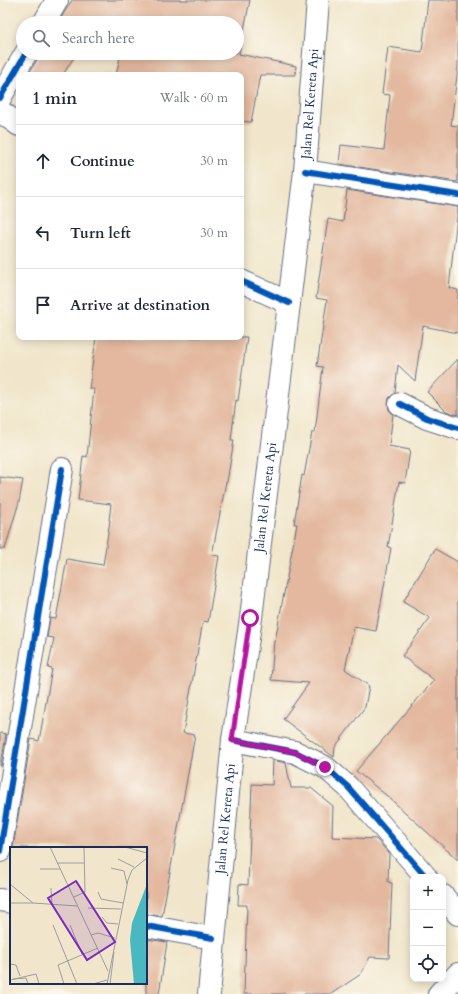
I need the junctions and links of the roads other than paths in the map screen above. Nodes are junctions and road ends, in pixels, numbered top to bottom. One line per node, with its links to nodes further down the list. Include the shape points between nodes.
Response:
1 (57, 0): 3 (main road)
2 (318, 0): 8 (main road, Jalan Rel Kereta Api)
3 (48, 16)
4 (22, 60): 5 (main road)
5 (0, 98)
6 (0, 111): 7 (main road)
7 (16, 123)
8 (305, 171): 9 (main road); 11 (main road, Jalan Rel Kereta Api)
9 (458, 195)
10 (244, 282): 11 (main road)
11 (289, 303): 15 (main road, Jalan Rel Kereta Api, via 250,618)
12 (400, 404): 13 (main road, via 427,418)
13 (458, 428)
14 (62, 468): 16 (main road)
15 (232, 740): 17 (main road, via 295,752 325,767 348,787); 23 (main road, Jalan Rel Kereta Api)
16 (0, 851)
17 (423, 874)
18 (0, 900): 20 (main road)
19 (446, 900): 21 (main road)
20 (10, 902)
21 (458, 914)
22 (147, 926): 23 (main road)
23 (213, 938): 25 (main road, Jalan Rel Kereta Api)
24 (458, 974): 26 (main road)
25 (209, 994)
26 (439, 994)

